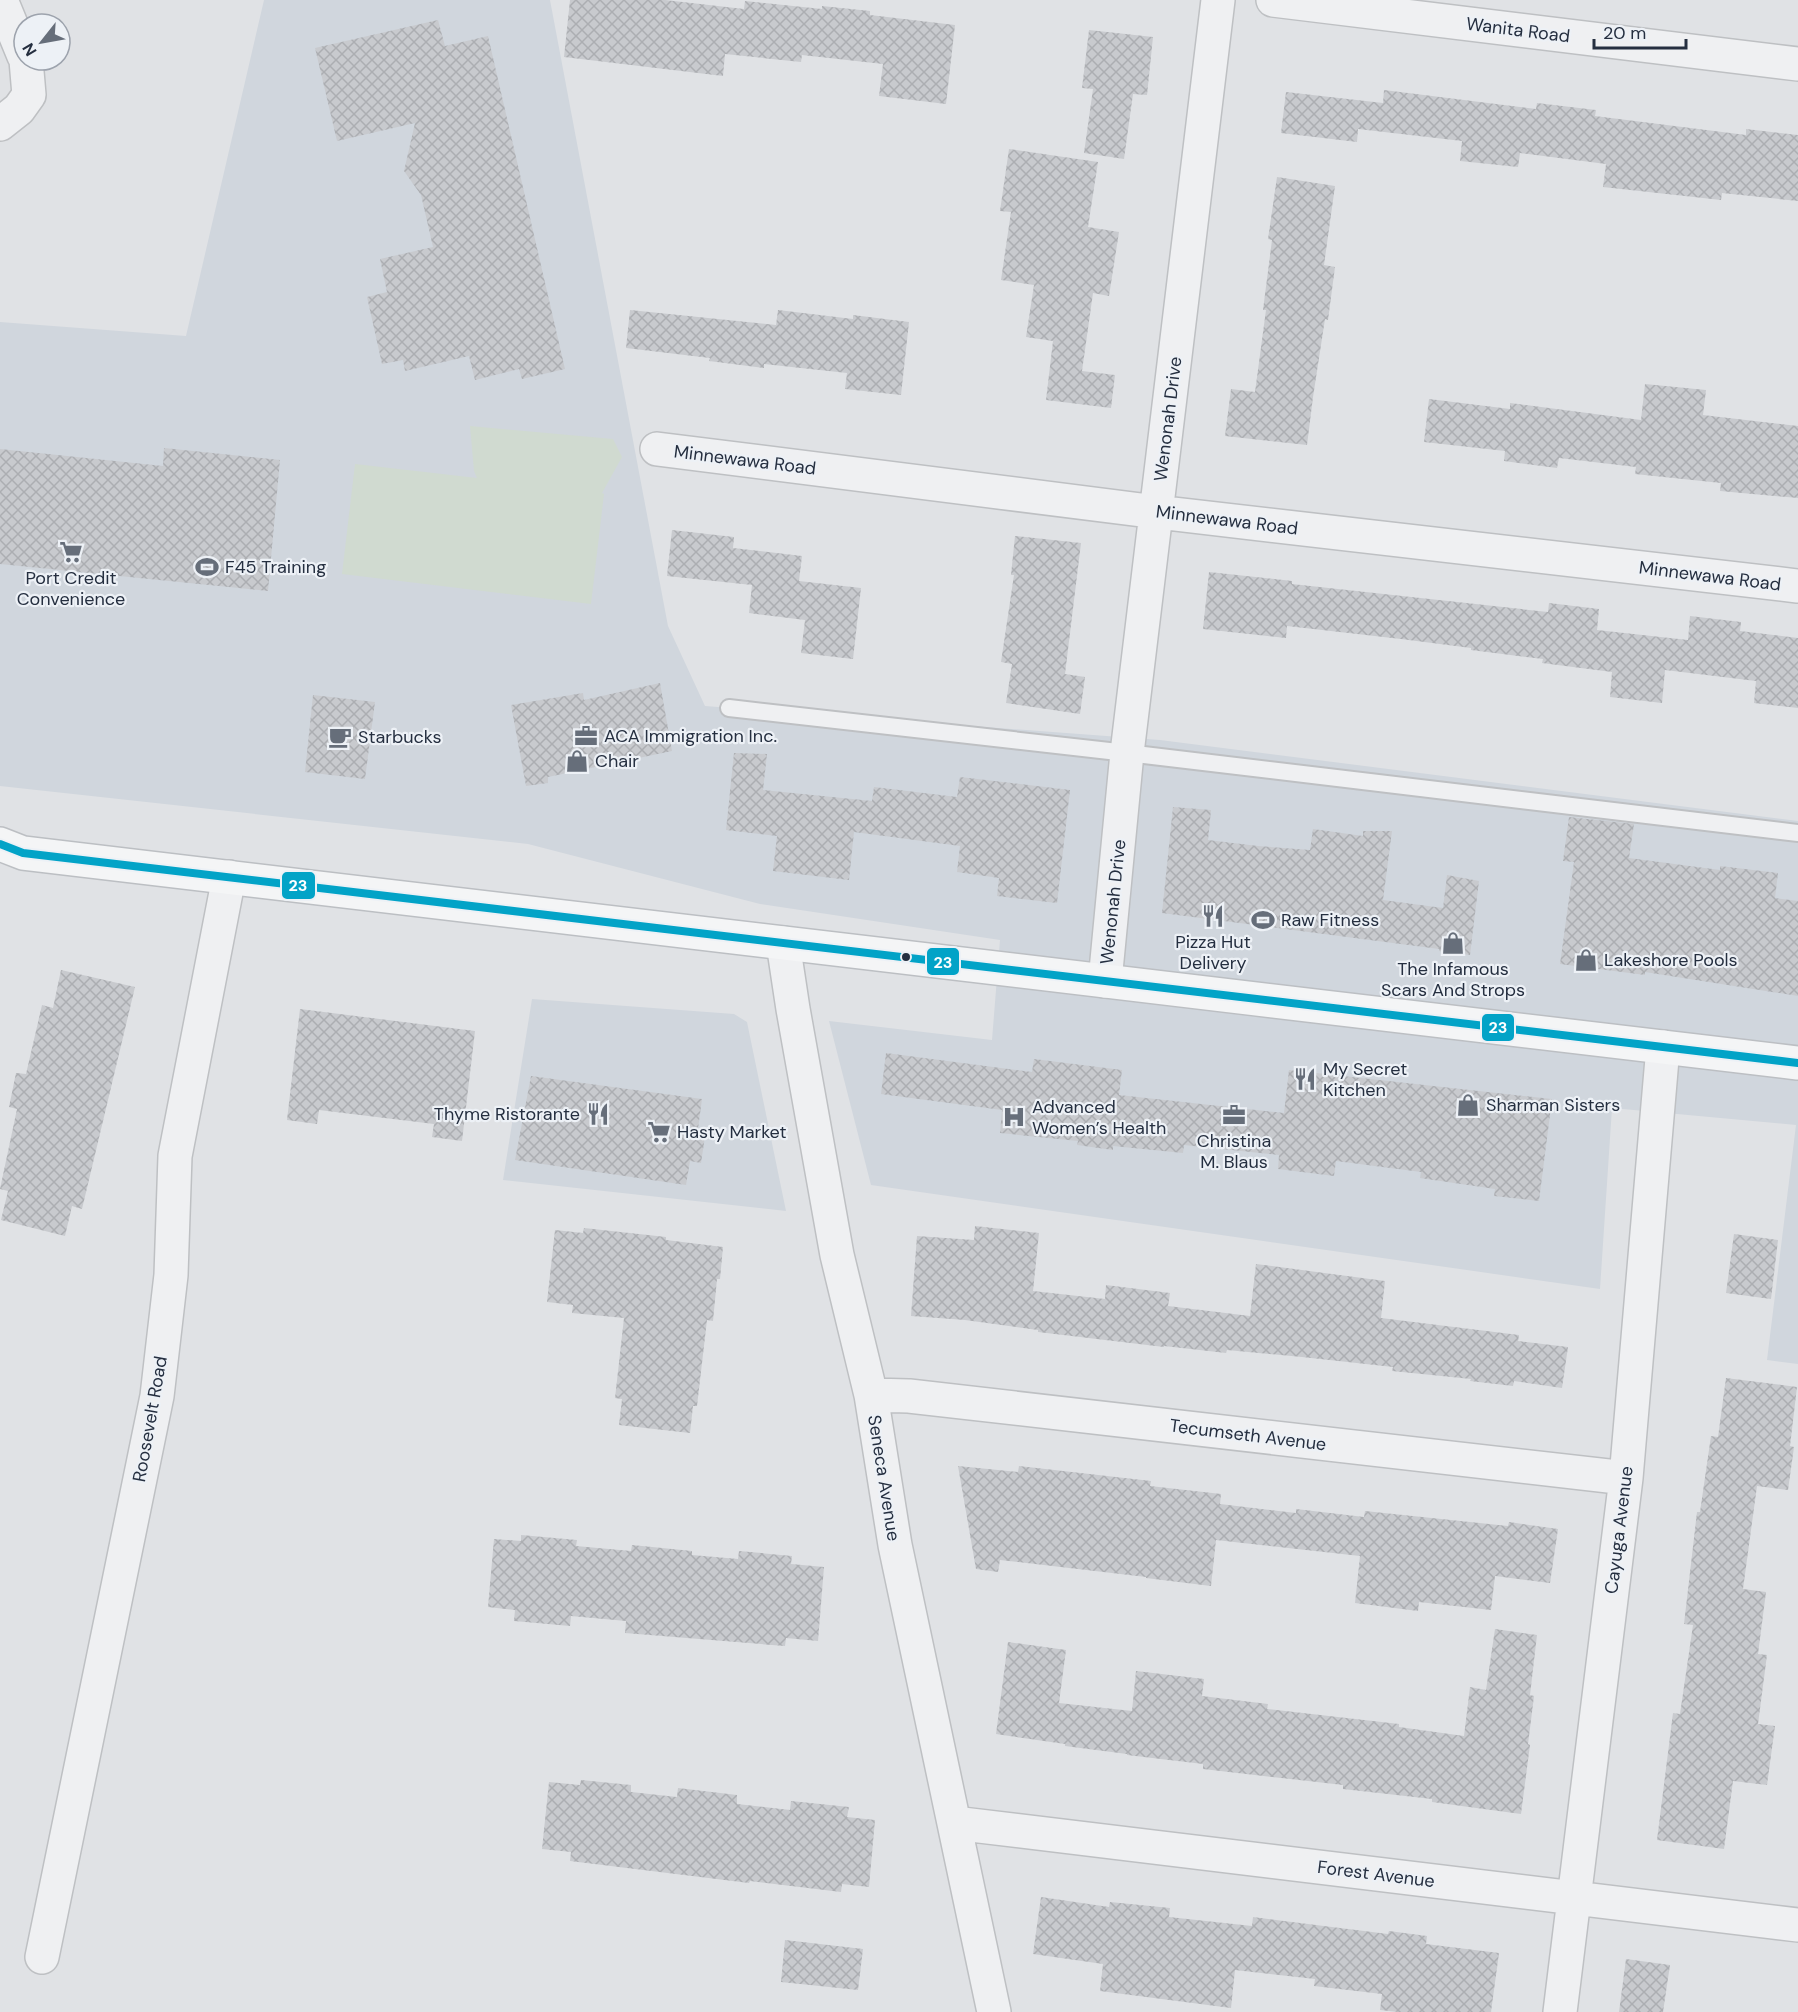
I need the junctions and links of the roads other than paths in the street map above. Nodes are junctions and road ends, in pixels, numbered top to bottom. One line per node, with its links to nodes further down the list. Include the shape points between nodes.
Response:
1 (0, 0): 4 (street)
2 (1218, 0): 9 (street, Wenonah Drive)
3 (1273, 0): 5 (street, Wanita Road)
4 (12, 28)
5 (1798, 64)
6 (27, 72): 7 (street, via 29,95 20,109)
7 (0, 124)
8 (657, 449): 9 (street, Minnewawa Road)
9 (1157, 512): 10 (street, Minnewawa Road); 12 (street, Wenonah Drive)
10 (1798, 586)
11 (729, 708): 12 (lane)
12 (1128, 753): 13 (lane); 17 (street, Wenonah Drive)
13 (1798, 833)
14 (8, 851): 15 (main road)
15 (229, 877): 16 (main road); 25 (street, Roosevelt Road, via 175,1155 171,1275 157,1396)
16 (783, 943): 17 (main road); 20 (street, Seneca Avenue, via 837,1255)
17 (1105, 981): 18 (main road)
18 (1663, 1047): 19 (main road); 21 (street, Cayuga Avenue)
19 (1798, 1063)
20 (871, 1395): 21 (street, Tecumseth Avenue, via 909,1396); 22 (street, Seneca Avenue, via 895,1545)
21 (1626, 1478): 23 (street, Cayuga Avenue)
22 (954, 1823): 23 (street, Forest Avenue); 26 (street, Seneca Avenue)
23 (1574, 1898): 24 (street, Forest Avenue); 27 (street, Cayuga Avenue)
24 (1798, 1924)
25 (42, 1957)
26 (994, 2012)
27 (1560, 2012)

